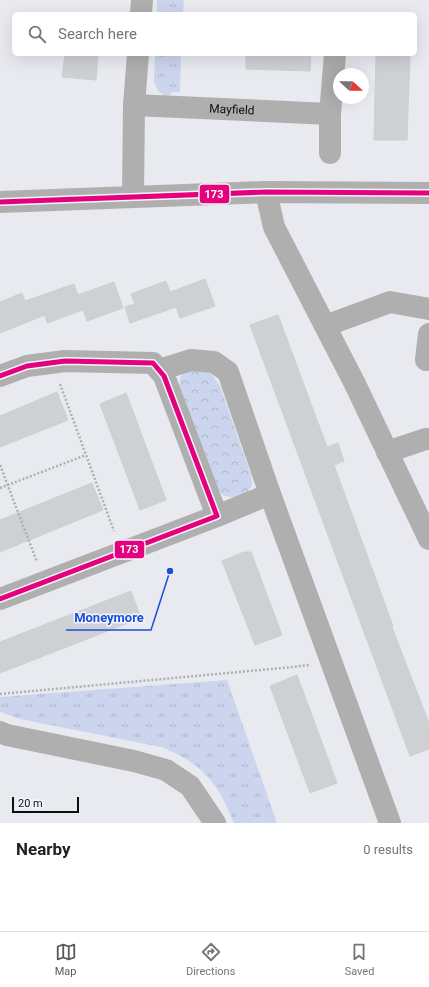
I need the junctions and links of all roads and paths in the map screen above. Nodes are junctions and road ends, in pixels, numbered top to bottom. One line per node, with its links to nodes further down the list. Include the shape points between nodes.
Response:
1 (142, 0): 2 (street)
2 (141, 12)
3 (138, 56): 5 (street)
4 (335, 56): 6 (street)
5 (134, 106): 6 (street, Mayfield); 10 (street)
6 (330, 114): 7 (street)
7 (330, 152)
8 (266, 192): 9 (street); 10 (street); 13 (street, via 274,227)
9 (429, 193)
10 (133, 198): 11 (street)
11 (0, 202)
12 (429, 309): 13 (street, via 390,302)
13 (325, 326): 20 (street)
14 (429, 334): 15 (street, via 426,360)
15 (429, 360)
16 (52, 363): 17 (street, via 153,363); 18 (street, via 27,366); 21 (path)
17 (159, 370): 25 (street, via 191,360 214,362 228,372); 26 (street, via 164,376)
18 (0, 376)
19 (429, 439): 20 (street)
20 (387, 452): 27 (street)
21 (86, 455): 23 (path); 28 (path)
22 (0, 465): 23 (path)
23 (8, 485): 24 (path); 29 (path)
24 (0, 488)
25 (270, 494): 26 (street); 31 (street)
26 (217, 516): 28 (street)
27 (429, 539)
28 (122, 552): 29 (street)
29 (45, 582): 30 (street)
30 (0, 599)
31 (331, 661): 32 (path, via 293,668); 35 (street)
32 (0, 694)
33 (0, 732): 34 (street, via 166,770 190,786)
34 (215, 823)
35 (390, 823)

